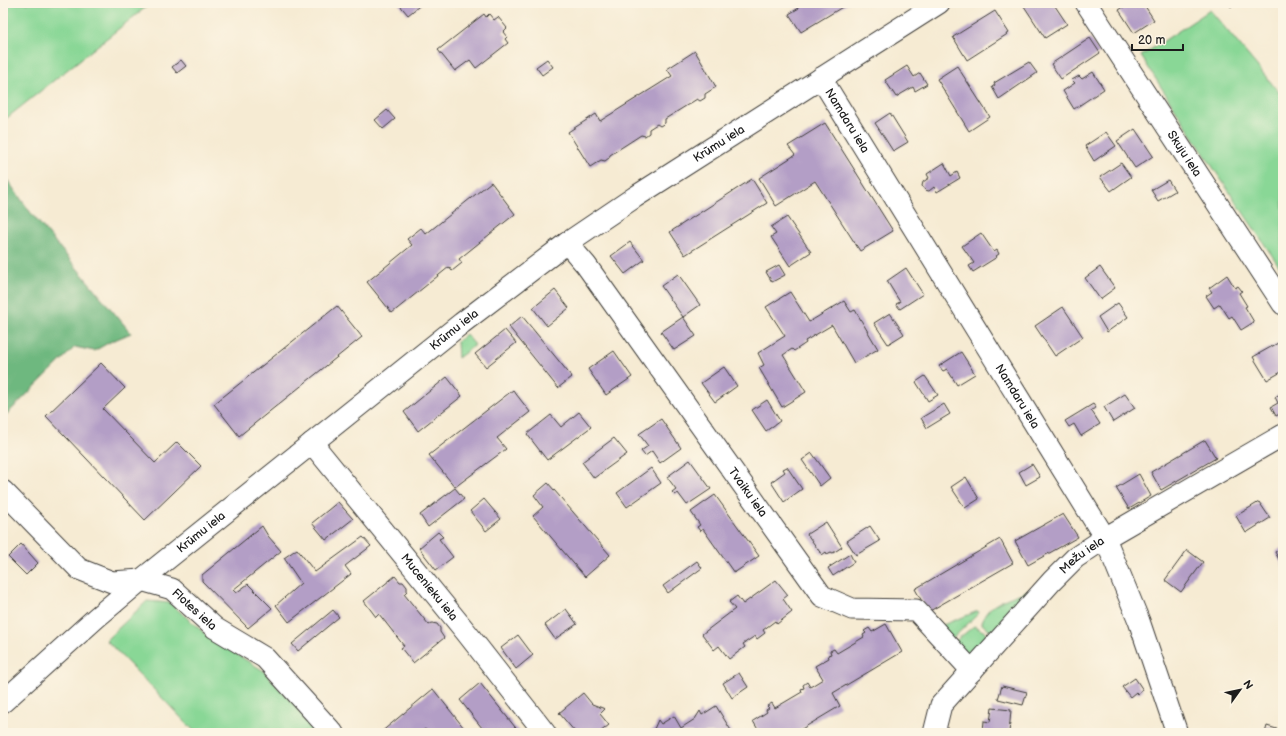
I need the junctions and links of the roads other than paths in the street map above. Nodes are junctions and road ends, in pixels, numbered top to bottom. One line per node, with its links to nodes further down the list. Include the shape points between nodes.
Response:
1 (939, 3): 3 (street, Krūmu iela)
2 (1086, 3): 5 (street, Skuju iela)
3 (821, 78): 4 (street, Krūmu iela); 9 (street, Namdaru iela)
4 (567, 243): 7 (street, Krūmu iela); 11 (street, Tvaiku iela, via 586,265 822,596 852,609 916,610)
5 (1280, 293)
6 (1283, 434): 9 (street, Mežu iela)
7 (312, 443): 10 (street, Krūmu iela); 14 (street, Mucenieku iela)
8 (3, 492): 10 (street, Flotes iela, via 80,569 112,582)
9 (1105, 538): 11 (street, Mežu iela, via 1075,558); 16 (street, Namdaru iela, via 1139,621)
10 (141, 580): 12 (street, Krūmu iela); 13 (street, Flotes iela, via 172,589 215,628 265,658)
11 (972, 671): 15 (street, Mežu iela, via 941,705)
12 (3, 702)
13 (333, 733)
14 (545, 733)
15 (934, 733)
16 (1177, 733)

